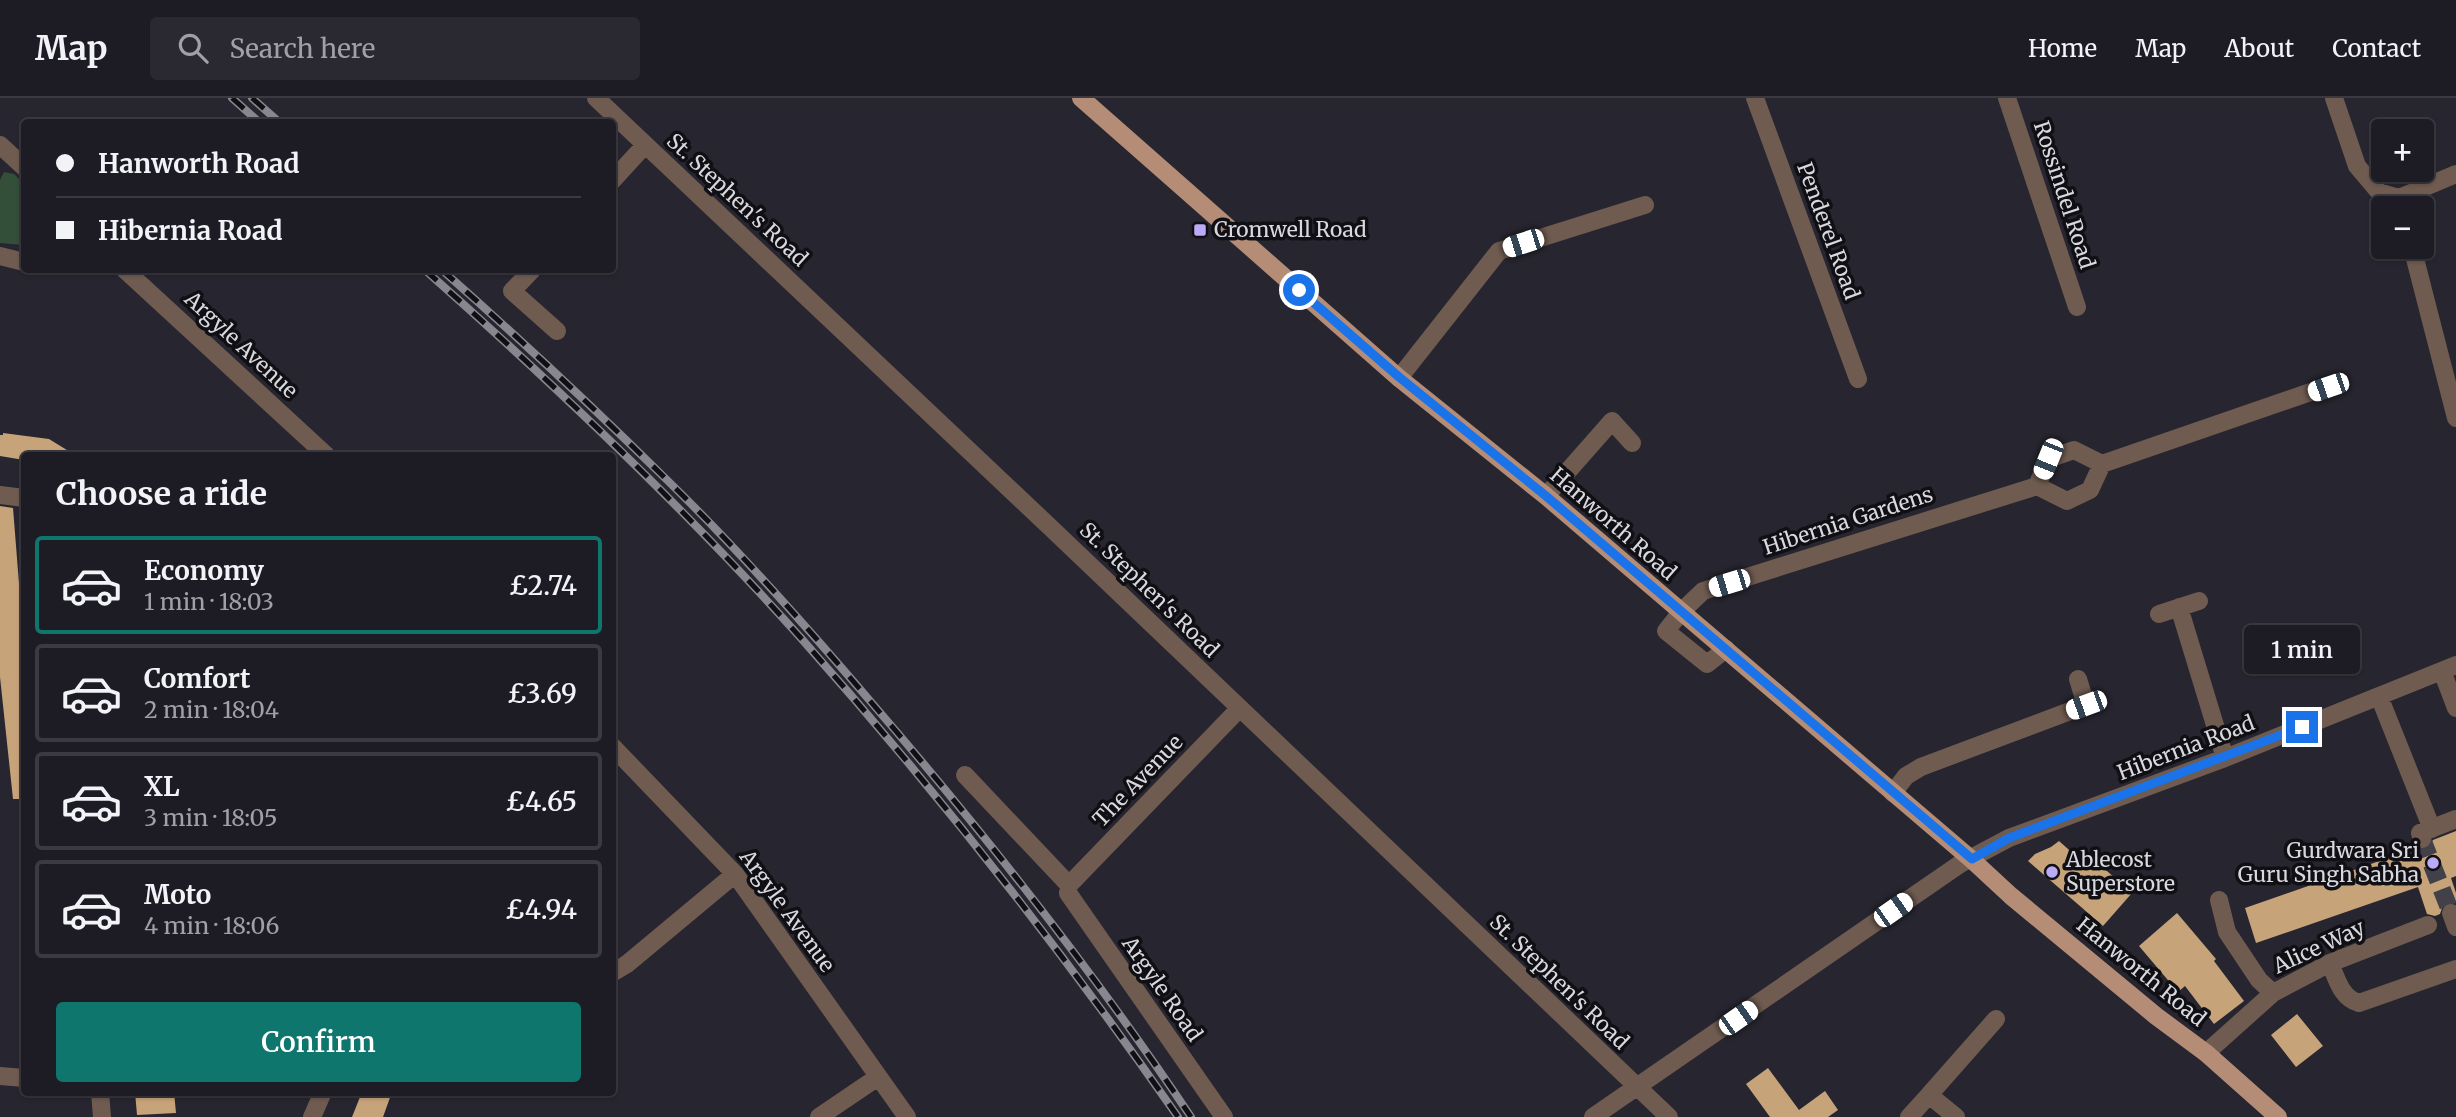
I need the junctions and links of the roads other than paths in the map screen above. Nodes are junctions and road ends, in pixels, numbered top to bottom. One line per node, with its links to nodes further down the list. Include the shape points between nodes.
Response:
1 (596, 98): 6 (street, St. Stephen's Road)
2 (1081, 98): 21 (main road, Hanworth Road)
3 (1755, 98): 22 (street, Penderel Road)
4 (2007, 98): 19 (street, Rossindel Road)
5 (2334, 98): 11 (street, via 2357,166)
6 (645, 145): 10 (street); 40 (street, St. Stephen's Road)
7 (2, 153): 8 (street)
8 (21, 165)
9 (2456, 174): 12 (street)
10 (616, 177)
11 (2387, 196)
12 (2414, 196)
13 (1645, 205): 21 (street, via 1499,251)
14 (0, 257): 16 (street)
15 (2415, 259): 24 (street)
16 (21, 261)
17 (128, 273): 26 (street, Argyle Avenue)
18 (529, 273): 20 (street, via 512,291)
19 (2077, 307)
20 (556, 331)
21 (1399, 377): 30 (main road, Hanworth Road)
22 (1858, 379)
23 (2328, 387): 27 (street)
24 (2456, 418)
25 (1632, 443): 30 (street, via 1612,421)
26 (321, 452)
27 (2102, 464): 28 (street, via 2074,450 2048,459); 28 (street, via 2090,491 2067,501)
28 (2037, 486): 34 (street, Hibernia Gardens, via 1703,591)
29 (0, 495): 31 (street)
30 (1546, 496): 34 (main road, Hanworth Road)
31 (21, 498)
32 (2199, 601): 33 (street)
33 (2179, 607): 35 (street); 42 (street)
34 (1681, 612): 44 (main road, Hanworth Road)
35 (2159, 614)
36 (2449, 668): 38 (street, Hibernia Road); 39 (street)
37 (2078, 679): 44 (street, via 2086,705 1920,767)
38 (2379, 696): 42 (street, Hibernia Road); 45 (street, via 2427,834)
39 (2456, 708)
40 (1239, 709): 48 (street, The Avenue); 60 (street, St. Stephen's Road)
41 (616, 750): 47 (street, Argyle Avenue)
42 (2225, 758): 46 (street, Hibernia Road, via 2009,838)
43 (965, 775): 48 (street, Argyle Road)
44 (1892, 793): 46 (main road, Hanworth Road)
45 (2456, 819)
46 (1972, 859): 56 (main road, Hanworth Road, via 2011,896); 60 (street, Hibernia Road)
47 (736, 874): 53 (street); 58 (street, Argyle Avenue)
48 (1069, 885): 69 (street, Argyle Road, via 1068,893)
49 (2219, 900): 54 (street, via 2227,932)
50 (2428, 925): 51 (street, Alice Way)
51 (2330, 963): 52 (street, via 2342,992 2359,1003); 54 (street, Alice Way)
52 (2456, 969)
53 (616, 971)
54 (2273, 993): 56 (street, Alice Way)
55 (1996, 1018): 61 (street)
56 (2206, 1053): 64 (main road, Hanworth Road)
57 (0, 1076): 59 (street)
58 (878, 1077): 67 (street); 68 (street, Argyle Avenue)
59 (21, 1079)
60 (1637, 1087): 70 (street, Hibernia Road); 71 (street, St. Stephen's Road)
61 (1929, 1095): 72 (street); 73 (street)
62 (100, 1096): 65 (street)
63 (321, 1096): 66 (street)
64 (2275, 1116)
65 (102, 1117)
66 (312, 1117)
67 (819, 1117)
68 (907, 1117)
69 (1224, 1117)
70 (1593, 1117)
71 (1669, 1117)
72 (1909, 1117)
73 (1956, 1117)

